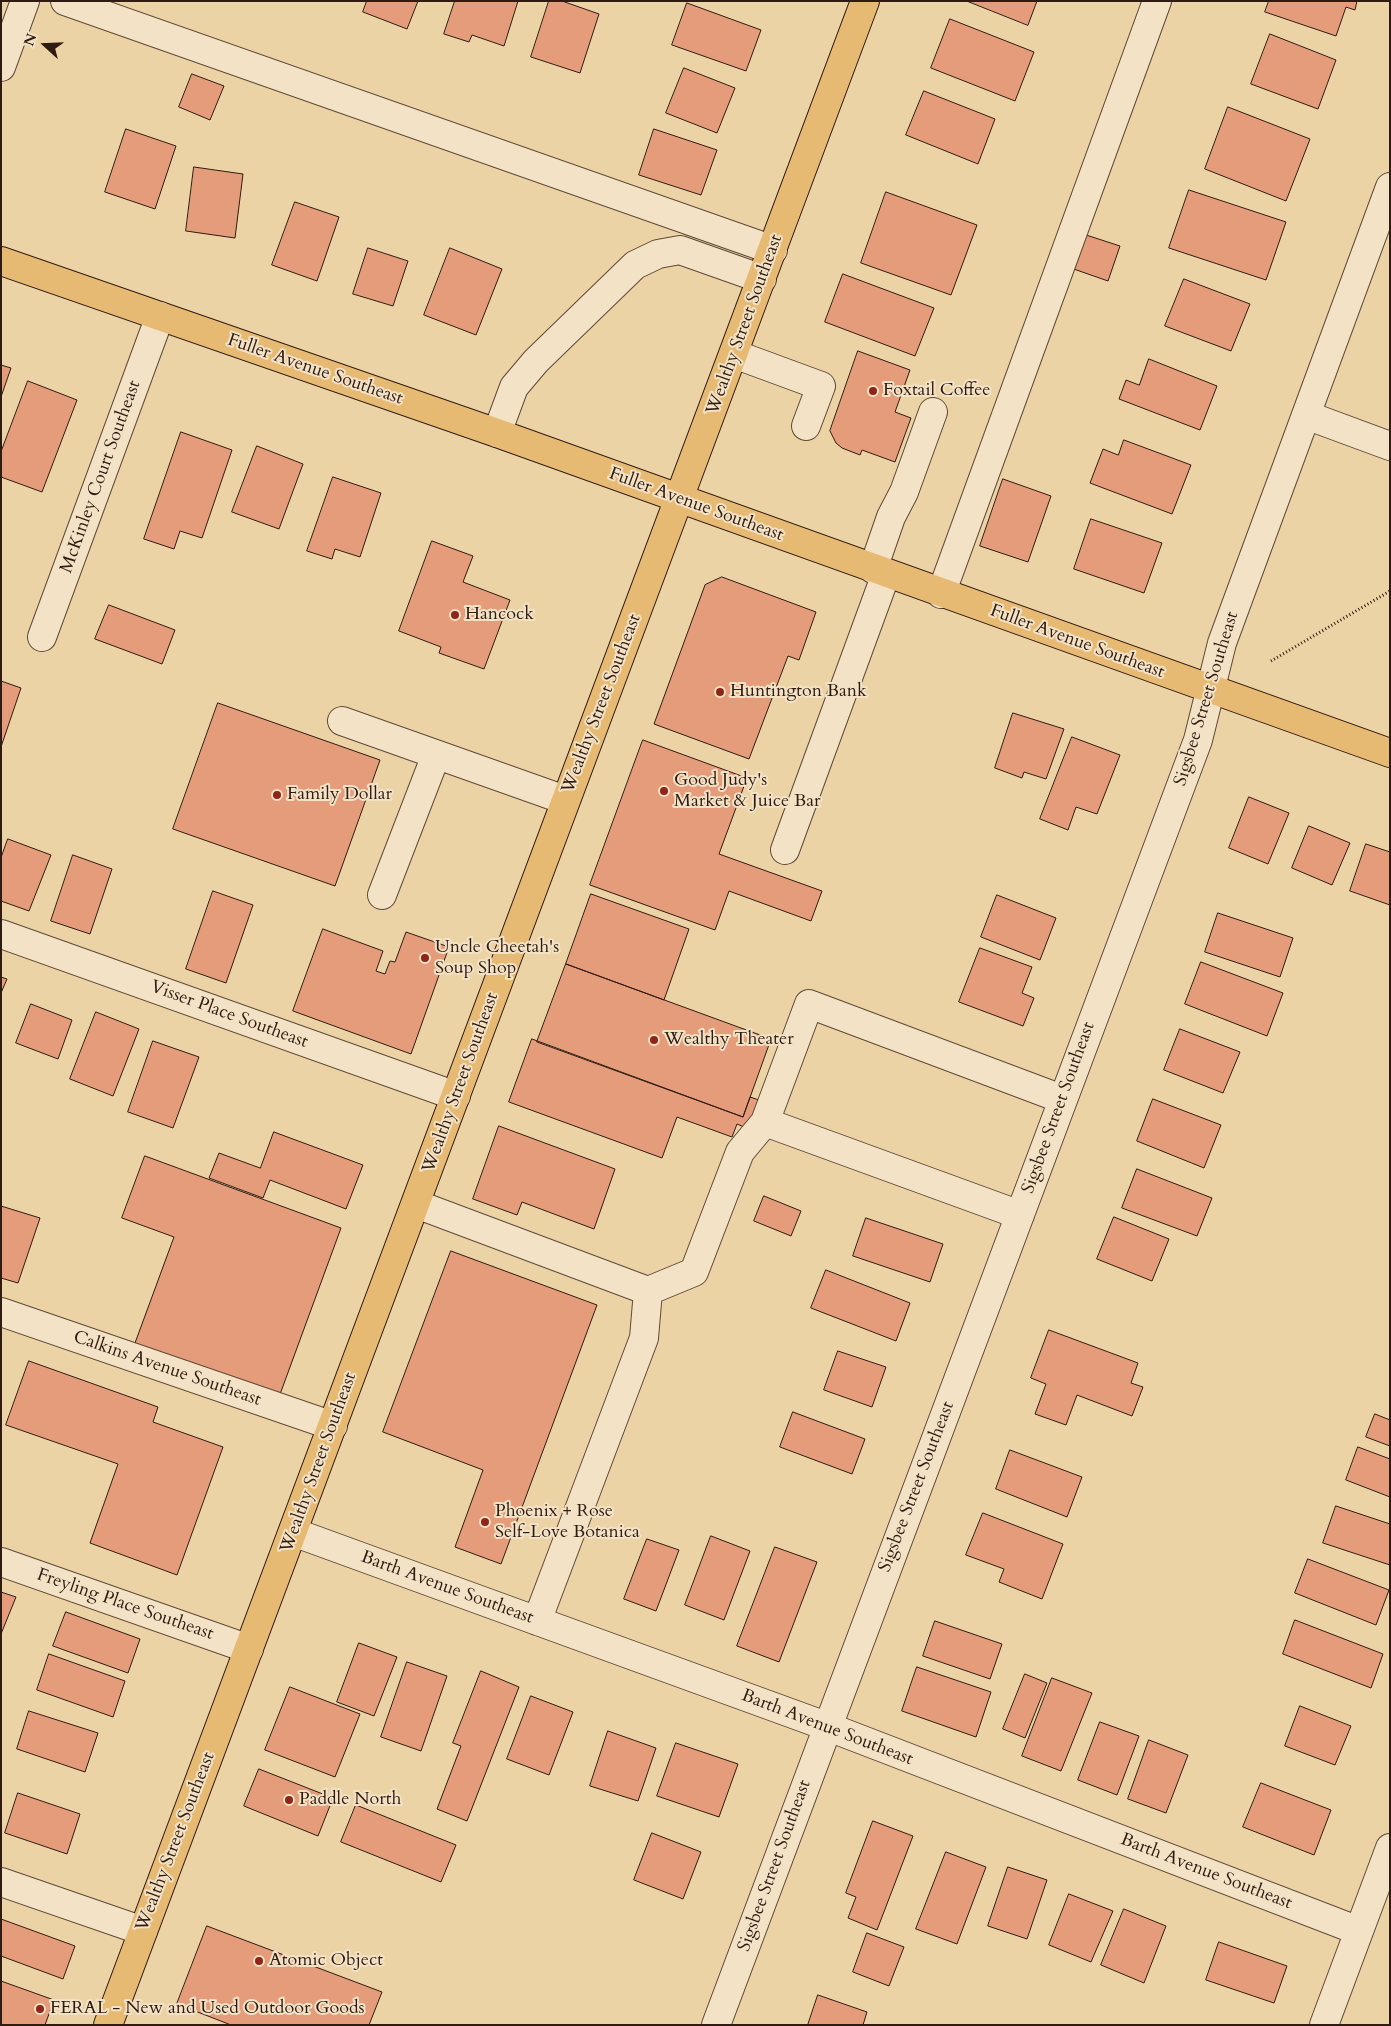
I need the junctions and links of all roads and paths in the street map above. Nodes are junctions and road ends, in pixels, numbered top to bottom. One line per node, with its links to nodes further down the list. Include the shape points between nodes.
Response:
1 (25, 1): 5 (street)
2 (65, 1): 7 (street)
3 (1157, 1): 20 (street)
4 (858, 3): 7 (main road, Wealthy Street Southeast)
5 (1, 67)
6 (1390, 187): 13 (street, Sigsbee Street Southeast)
7 (773, 250): 9 (main road, Wealthy Street Southeast)
8 (1, 261): 10 (main road, Fuller Avenue Southeast)
9 (762, 279): 11 (main road, Wealthy Street Southeast); 15 (street, via 680,250 658,254 635,265 536,361 514,388)
10 (160, 316): 15 (main road, Fuller Avenue Southeast); 21 (street, McKinley Court Southeast)
11 (734, 354): 14 (street, via 821,386); 17 (main road, Wealthy Street Southeast)
12 (933, 412): 18 (street, via 904,492 891,517)
13 (1306, 415): 16 (street); 23 (street, Sigsbee Street Southeast, via 1222,643)
14 (806, 426)
15 (497, 433): 17 (main road, Fuller Avenue Southeast)
16 (1390, 446)
17 (680, 499): 18 (main road, Fuller Avenue Southeast); 27 (main road, Wealthy Street Southeast)
18 (879, 571): 20 (main road, Fuller Avenue Southeast); 28 (street)
19 (1390, 592): 22 (path)
20 (941, 594): 23 (main road, Fuller Avenue Southeast)
21 (42, 638)
22 (1271, 661)
23 (1211, 690): 25 (main road, Fuller Avenue Southeast); 32 (street, Sigsbee Street Southeast, via 1198,740)
24 (342, 721): 26 (street)
25 (1390, 753)
26 (436, 755): 27 (street); 29 (street)
27 (565, 800): 31 (main road, Wealthy Street Southeast)
28 (785, 850)
29 (382, 895)
30 (1, 934): 31 (street, Visser Place Southeast)
31 (456, 1096): 34 (main road, Wealthy Street Southeast)
32 (1062, 1099): 33 (street, via 809,1004); 35 (street, Sigsbee Street Southeast)
33 (765, 1122): 35 (street); 36 (street, via 740,1152 694,1272)
34 (416, 1204): 36 (street); 38 (main road, Wealthy Street Southeast)
35 (1020, 1215): 43 (street, Sigsbee Street Southeast)
36 (648, 1291): 41 (street, via 644,1338)
37 (4, 1320): 38 (street, Calkins Avenue Southeast)
38 (333, 1426): 39 (main road, Wealthy Street Southeast)
39 (293, 1532): 41 (street, Barth Avenue Southeast); 42 (main road, Wealthy Street Southeast)
40 (1, 1562): 42 (street, Freyling Place Southeast)
41 (537, 1621): 43 (street, Barth Avenue Southeast)
42 (249, 1649): 46 (main road, Wealthy Street Southeast)
43 (826, 1726): 47 (street, Barth Avenue Southeast); 49 (street, Sigsbee Street Southeast)
44 (1390, 1848): 47 (street)
45 (1, 1882): 46 (street)
46 (143, 1931): 48 (main road, Wealthy Street Southeast)
47 (1359, 1931): 50 (street)
48 (108, 2025)
49 (716, 2025)
50 (1324, 2025)

